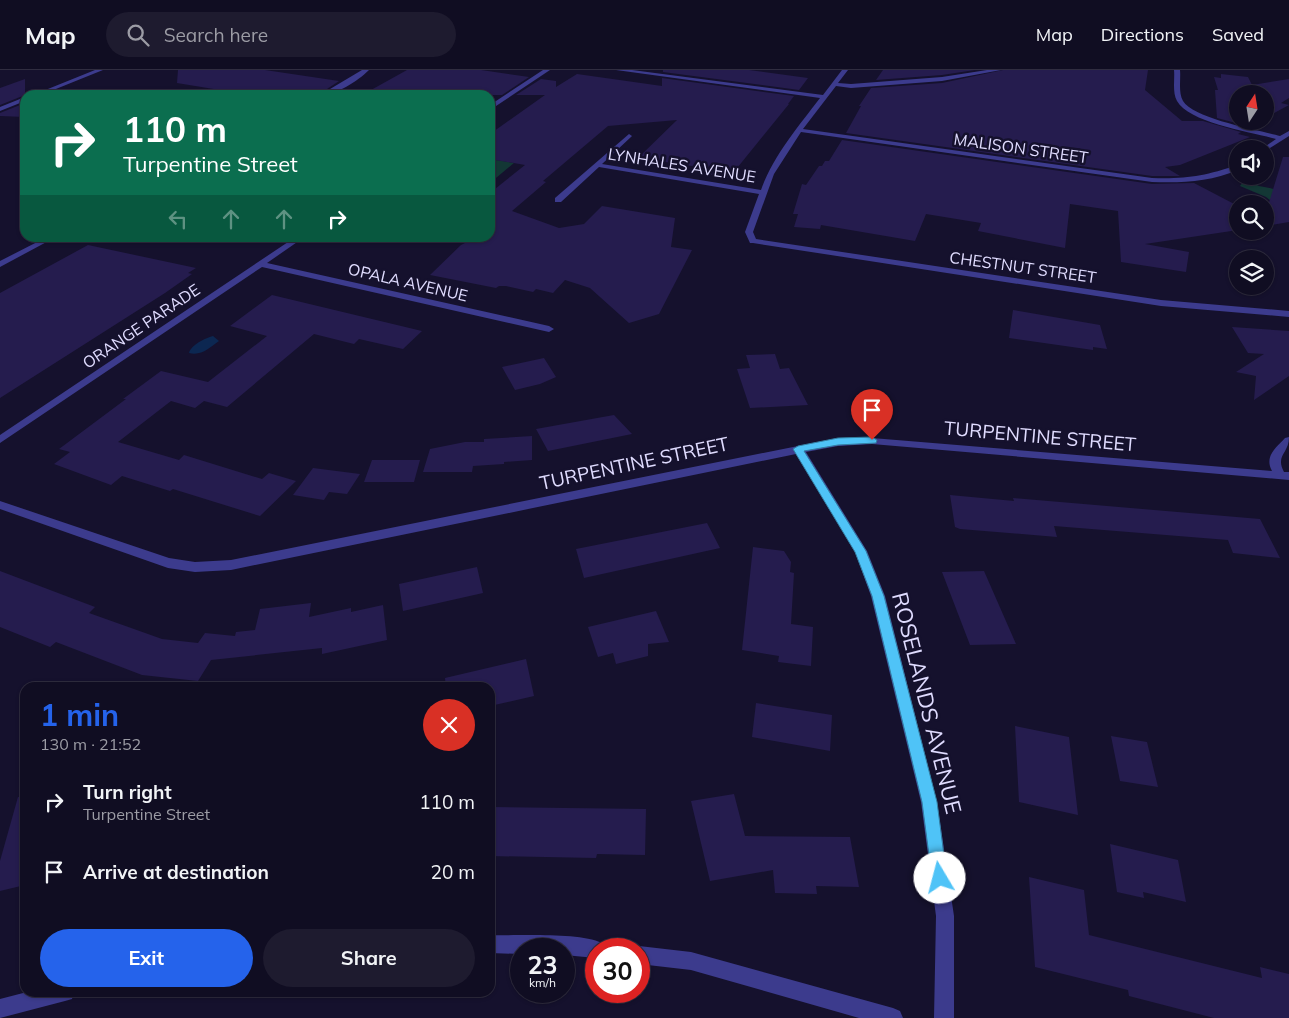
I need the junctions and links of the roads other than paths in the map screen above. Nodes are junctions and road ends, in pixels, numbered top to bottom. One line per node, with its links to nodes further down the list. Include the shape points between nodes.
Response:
1 (100, 70): 9 (street)
2 (366, 70): 10 (street)
3 (547, 70): 13 (street)
4 (619, 70): 11 (street)
5 (845, 70): 8 (street)
6 (998, 70): 8 (street, via 942,79 851,86)
7 (1177, 70): 18 (street, via 1179,98 1185,108 1208,118)
8 (834, 84): 11 (street)
9 (49, 90)
10 (332, 90)
11 (824, 97): 15 (street)
12 (20, 101): 14 (street)
13 (495, 105)
14 (0, 109)
15 (799, 130): 21 (street, MALISON STREET, via 1152,180 1203,179); 22 (street)
16 (1289, 133): 18 (street)
17 (629, 136): 20 (street)
18 (1281, 138): 19 (street)
19 (1274, 143)
20 (598, 165): 22 (street, LYNHALES AVENUE); 23 (street)
21 (1229, 171)
22 (762, 192): 28 (street, CHESTNUT STREET, via 748,232 753,241 1161,303)
23 (558, 200)
24 (42, 242): 26 (street)
25 (293, 242): 27 (street, ORANGE PARADE)
26 (0, 264)
27 (260, 264): 29 (street, OPALA AVENUE); 30 (street, ORANGE PARADE)
28 (1289, 314)
29 (549, 330)
30 (0, 440)
31 (1289, 440): 33 (street, via 1274,458 1274,464)
32 (798, 449): 33 (street, TURPENTINE STREET, via 872,440); 34 (street, TURPENTINE STREET, via 231,565 195,567 168,563); 41 (street, ROSELANDS AVENUE, via 861,551 878,596 929,802 945,916)
33 (1285, 475)
34 (0, 505)
35 (495, 944): 36 (street)
36 (585, 948)
37 (650, 955): 40 (street, via 691,961)
38 (47, 997): 39 (street)
39 (0, 1009)
40 (893, 1018)
41 (944, 1018)

